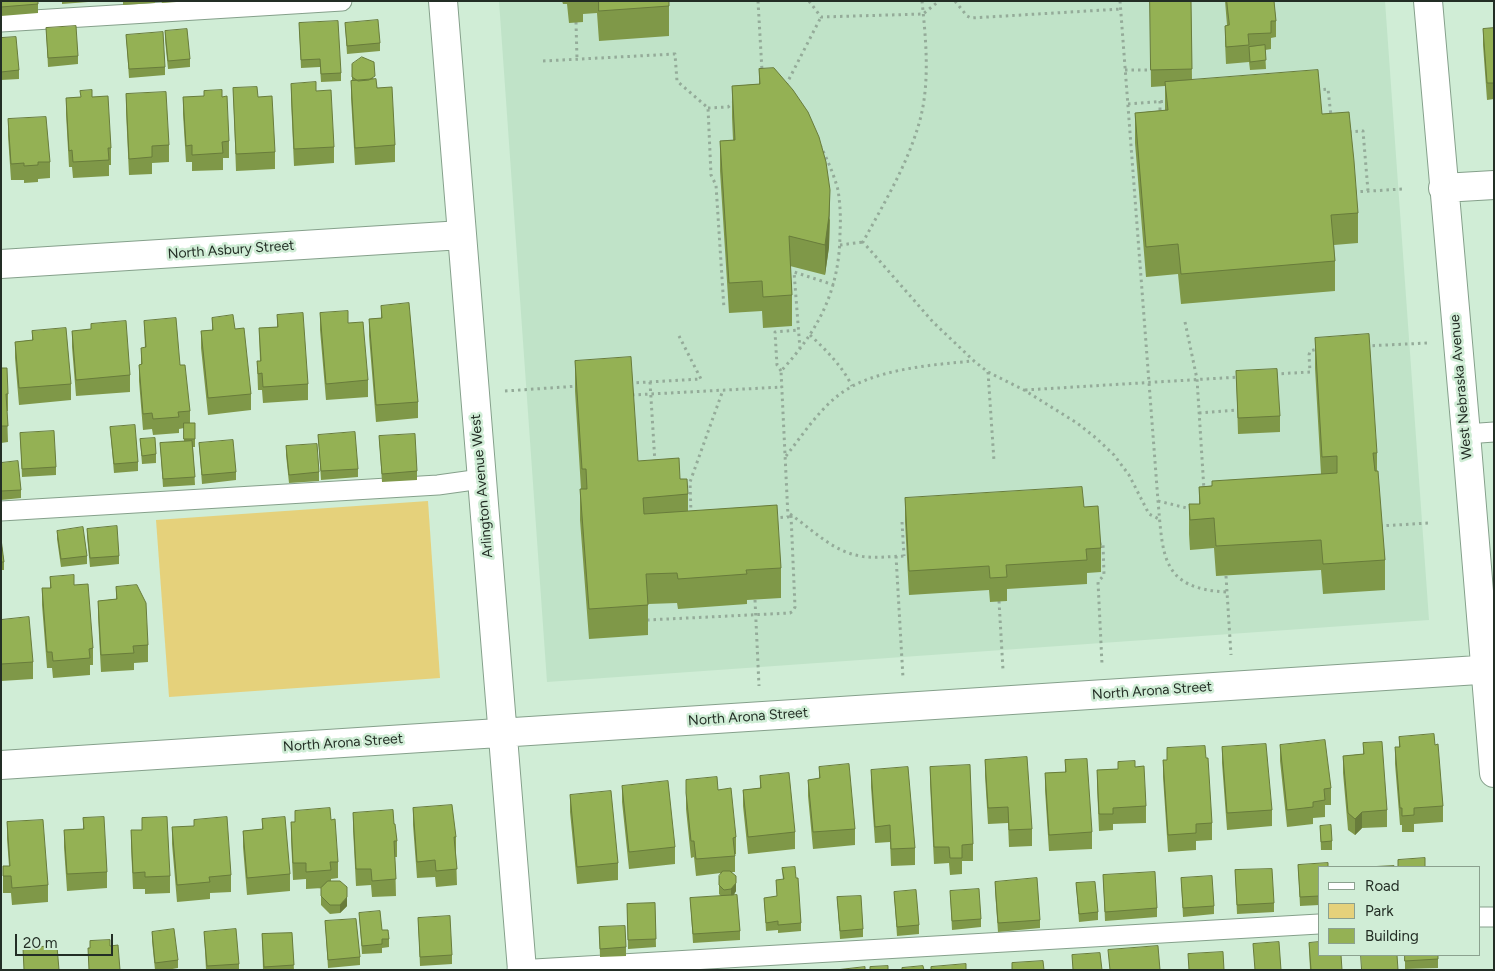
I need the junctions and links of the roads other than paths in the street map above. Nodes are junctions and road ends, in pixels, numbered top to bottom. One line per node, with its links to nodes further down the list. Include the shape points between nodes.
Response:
1 (342, 1): 4 (lane)
2 (443, 1): 7 (street, Arlington Avenue West)
3 (1428, 1): 6 (street, West Nebraska Avenue)
4 (1, 22)
5 (1494, 186): 6 (street)
6 (1443, 188): 10 (street, West Nebraska Avenue)
7 (462, 235): 8 (street, North Asbury Street); 11 (street, Arlington Avenue West)
8 (1, 264)
9 (1494, 432): 10 (lane)
10 (1466, 434): 13 (street, West Nebraska Avenue)
11 (481, 479): 12 (lane, via 438,485); 14 (street, Arlington Avenue West)
12 (1, 511)
13 (1489, 669): 14 (street, North Arona Street); 16 (street, West Nebraska Avenue)
14 (503, 733): 15 (street, North Arona Street); 21 (street, Arlington Avenue West)
15 (1, 765)
16 (1494, 774)
17 (1480, 917): 18 (lane)
18 (1494, 917)
19 (1318, 924): 21 (lane)
20 (517, 970): 21 (lane)
21 (522, 970)

